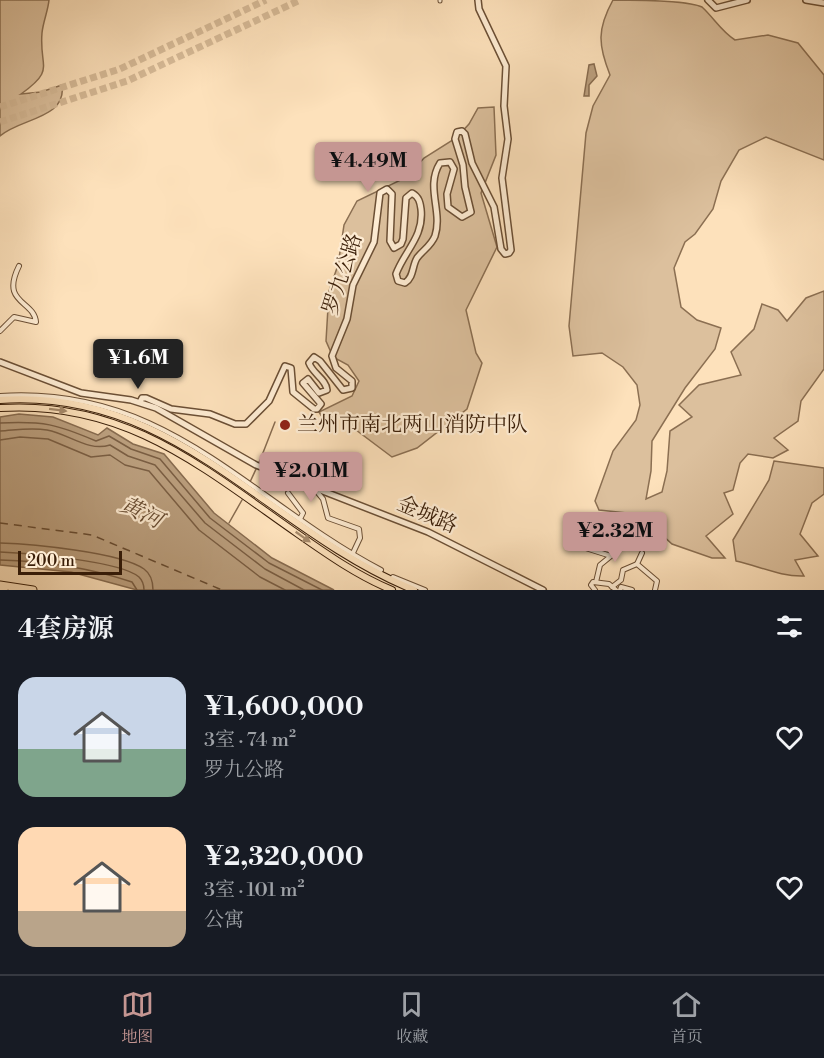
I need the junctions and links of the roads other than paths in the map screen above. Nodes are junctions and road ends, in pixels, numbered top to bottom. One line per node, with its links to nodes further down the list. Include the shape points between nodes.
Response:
1 (708, 0): 2 (street, via 716,8 723,8)
2 (747, 0)
3 (806, 0): 5 (street)
4 (477, 1): 10 (street, 罗九公路, via 506,66 504,105 508,139 502,178 509,253 501,249 494,207 472,163 465,134 457,132 455,139 464,165 471,212 462,217 448,207 447,194 454,169 450,162 440,163 433,182 436,233 405,283 398,281 396,274 419,236 419,200 412,193 406,198 403,239 394,248 390,241 392,194 387,189 380,193 374,242 353,285 347,318 332,356 336,368 352,381 352,388 343,390 314,357 310,367 326,383 327,390 319,393 308,379 303,383 321,404 317,409 293,392 291,368 285,366 269,400 246,424 171,409 142,398)
5 (824, 3)
6 (19, 266): 7 (street, via 13,278 16,297 36,322 14,317)
7 (0, 331)
8 (0, 362): 10 (street, via 81,393)
9 (0, 398): 14 (street, via 84,401 149,422 181,437); 17 (main road, via 81,405 145,425 185,446)
10 (140, 402): 12 (street, 金城路, via 258,466)
11 (0, 408): 23 (main road, one-way to 23, via 80,413 142,433 190,459 336,561)
12 (314, 488): 17 (street, via 323,499 328,518 359,529 360,538); 26 (street, 金城路, via 428,532)
13 (288, 493): 14 (street, via 301,506)
14 (300, 519): 17 (street)
15 (576, 545): 19 (street, via 611,556 600,565)
16 (642, 553): 18 (street)
17 (351, 557): 24 (main road); 25 (street)
18 (637, 564): 21 (street, via 623,570); 29 (street, via 657,581)
19 (596, 582): 21 (street); 27 (street, via 591,585)
20 (0, 585): 22 (highway)
21 (616, 589): 28 (street)
22 (33, 590)
23 (392, 590)
24 (414, 590)
25 (425, 590)
26 (543, 590)
27 (595, 590)
28 (632, 590)
29 (655, 590)

